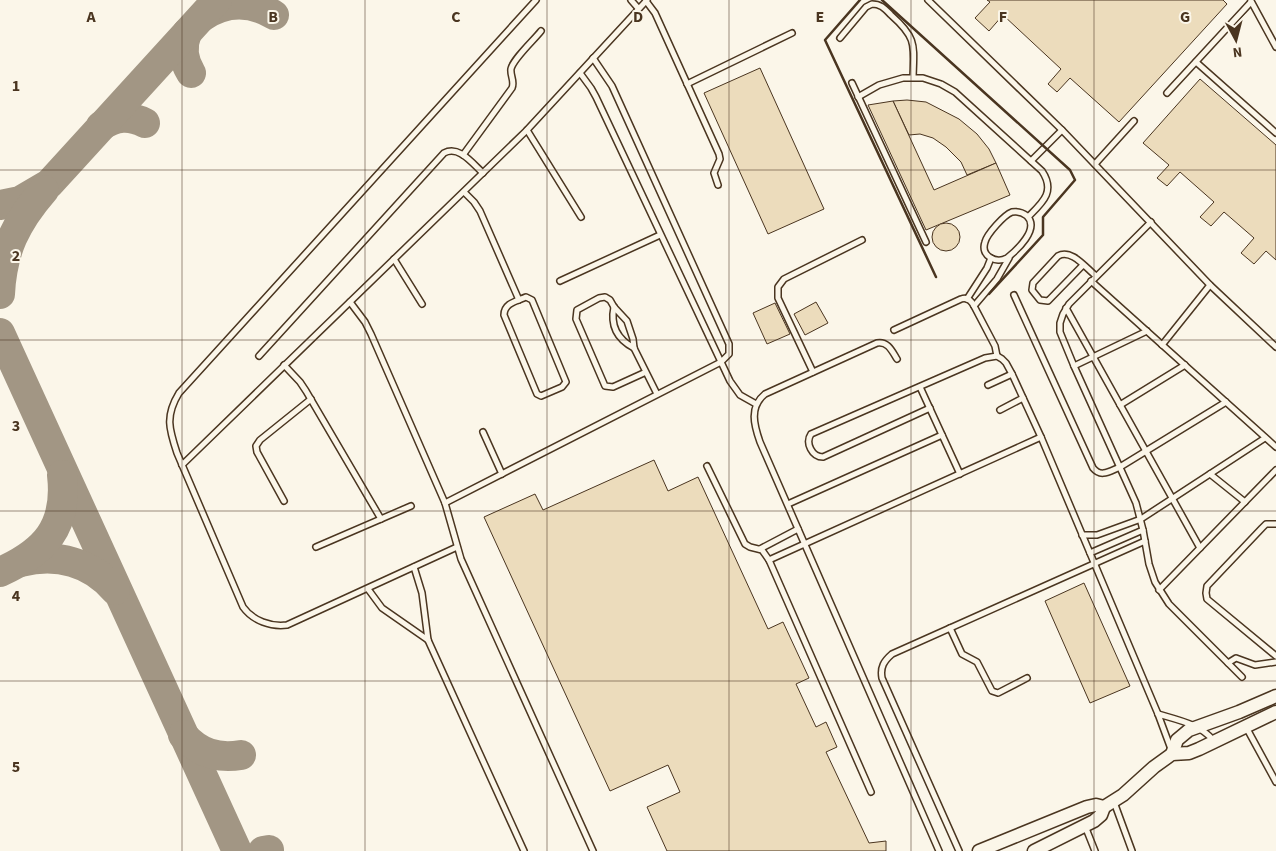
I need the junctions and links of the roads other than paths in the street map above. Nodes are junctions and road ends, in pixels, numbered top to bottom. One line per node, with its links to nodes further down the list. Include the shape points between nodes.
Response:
1 (536, 0): 83 (lane, via 179,393 173,402 169,422)
2 (631, 0): 6 (lane)
3 (646, 0): 6 (lane); 16 (lane)
4 (928, 0): 21 (lane)
5 (1251, 1): 10 (lane); 12 (lane)
6 (638, 8): 11 (lane)
7 (541, 31): 23 (lane, via 513,64 512,88)
8 (792, 33): 16 (lane)
9 (840, 38): 14 (lane, via 866,7 872,4 881,6 912,39)
10 (1276, 47)
11 (593, 58): 13 (lane); 60 (lane, via 612,86 729,344 729,354)
12 (1196, 62): 17 (lane); 22 (lane)
13 (580, 73): 20 (lane); 32 (lane, via 596,97)
14 (913, 77): 18 (lane, via 893,80); 24 (lane, via 948,87)
15 (852, 82): 18 (lane)
16 (687, 84): 27 (lane, via 720,156 714,173)
17 (1167, 93)
18 (858, 97): 34 (lane)
19 (1134, 121): 25 (lane)
20 (527, 130): 26 (lane); 29 (lane)
21 (1062, 130): 24 (lane); 25 (lane)
22 (1276, 133)
23 (463, 155): 26 (lane); 56 (lane, via 450,150 441,156)
24 (1031, 161): 30 (lane, via 1042,171 1048,187 1043,202)
25 (1094, 164): 31 (lane)
26 (483, 173): 28 (lane)
27 (718, 185)
28 (464, 192): 37 (lane); 45 (lane, via 480,211)
29 (581, 217)
30 (1028, 217): 35 (lane, via 1030,232); 36 (lane, via 1016,211 1005,216 984,243 985,252)
31 (1151, 222): 39 (lane); 42 (lane)
32 (660, 235): 40 (lane); 60 (lane)
33 (862, 240): 65 (lane, via 784,279 778,287 778,298)
34 (926, 242)
35 (1011, 256): 36 (lane, via 1004,260); 48 (lane, via 998,278)
36 (991, 258): 44 (lane)
37 (394, 259): 46 (lane); 47 (lane)
38 (1084, 265): 38 (lane, via 1070,254 1060,254 1033,283 1032,290 1040,300 1048,302); 39 (lane)
39 (1096, 276): 41 (lane)
40 (560, 281)
41 (1091, 281): 50 (lane); 52 (lane)
42 (1210, 285): 53 (lane); 54 (lane)
43 (1014, 294): 85 (lane, via 1093,468 1102,474)
44 (967, 299): 48 (lane); 51 (lane)
45 (519, 300): 45 (lane, via 506,307 504,315 537,394 541,396 564,386 566,380 532,300 526,297)
46 (350, 302): 61 (lane); 93 (lane, via 371,334)
47 (422, 304)
48 (974, 306): 57 (lane)
49 (614, 307): 55 (lane, via 627,321); 55 (lane, via 616,332); 64 (lane, via 610,300 602,297 579,308 576,313 603,384 613,387)
50 (1066, 308): 58 (lane); 62 (lane, via 1060,332)
51 (894, 330)
52 (1147, 331): 53 (lane); 58 (lane)
53 (1162, 345): 63 (lane)
54 (1276, 347)
55 (634, 348): 64 (lane)
56 (259, 356)
57 (997, 356): 66 (lane); 68 (lane)
58 (1093, 357): 62 (lane); 74 (lane)
59 (897, 360): 65 (lane, via 887,344 881,342)
60 (721, 362): 69 (lane); 73 (lane, via 735,390)
61 (284, 365): 71 (lane); 83 (lane)
62 (1074, 366): 85 (lane)
63 (1185, 366): 72 (lane); 74 (lane)
64 (646, 372): 69 (lane)
65 (813, 372): 73 (lane, via 765,394)
66 (1012, 374): 67 (lane); 70 (lane)
67 (988, 385)
68 (920, 386): 75 (lane); 75 (lane, via 811,434 808,440 814,454 823,456)
69 (657, 394): 87 (lane)
70 (1023, 398): 76 (lane); 79 (lane)
71 (311, 399): 91 (lane, via 256,446); 96 (lane)
72 (1226, 402): 80 (lane); 82 (lane)
73 (756, 404): 94 (lane, via 754,418 758,435)
74 (1120, 405): 82 (lane)
75 (930, 408): 78 (lane)
76 (1000, 410)
77 (483, 432): 87 (lane)
78 (942, 435): 88 (lane); 94 (lane)
79 (1041, 437): 88 (lane); 101 (lane)
80 (1265, 438): 81 (lane); 89 (lane)
81 (1276, 447)
82 (1146, 451): 85 (lane); 90 (lane)
83 (182, 465): 112 (lane, via 243,607 254,618 272,625 287,625)
84 (707, 466): 107 (lane, via 745,544)
85 (1120, 467): 97 (lane)
86 (1276, 470): 92 (lane)
87 (502, 474): 93 (lane)
88 (960, 474): 103 (lane)
89 (1210, 474): 90 (lane); 92 (lane)
90 (1173, 499): 97 (lane); 106 (lane)
91 (284, 501)
92 (1245, 502): 106 (lane)
93 (445, 503): 105 (lane)
94 (788, 504): 99 (lane)
95 (411, 506): 96 (lane)
96 (381, 519): 104 (lane)
97 (1141, 519): 100 (lane); 101 (lane, via 1097,535)
98 (1276, 524): 116 (lane, via 1266,524 1207,586 1206,593 1208,599)
99 (798, 529): 103 (lane); 107 (lane)
100 (1143, 530): 102 (lane); 108 (lane)
101 (1082, 535): 108 (lane)
102 (1145, 541): 110 (lane); 113 (lane)
103 (805, 544): 109 (lane); 135 (lane)
104 (316, 547)
105 (457, 547): 111 (lane); 134 (lane)
106 (1200, 548): 113 (lane)
107 (760, 549): 109 (lane)
108 (1090, 553): 110 (lane)
109 (769, 560): 129 (lane)
110 (1094, 563): 114 (lane); 123 (lane)
111 (414, 567): 112 (lane); 115 (lane, via 422,593)
112 (368, 588): 115 (lane, via 382,608)
113 (1159, 590): 118 (lane)
114 (950, 628): 120 (lane, via 962,654 977,662 992,691 998,692); 136 (lane, via 892,654 883,663 881,673)
115 (428, 640): 133 (lane)
116 (1276, 656)
117 (1276, 662): 118 (lane, via 1255,665 1236,658)
118 (1228, 663): 119 (lane)
119 (1242, 677)
120 (1027, 678)
121 (1276, 696): 124 (street)
122 (1276, 712): 125 (street)
123 (1158, 714): 124 (lane); 127 (lane)
124 (1197, 727): 126 (lane, via 1208,733); 127 (street, via 1177,740)
125 (1246, 727): 126 (street); 128 (lane)
126 (1214, 742): 127 (street, via 1189,752)
127 (1172, 754): 130 (street)
128 (1276, 782)
129 (871, 792)
130 (1109, 804): 131 (street, via 1098,818); 132 (street, via 1087,807); 139 (lane)
131 (1085, 826): 137 (street); 138 (lane)
132 (985, 850)
133 (524, 851)
134 (593, 851)
135 (939, 851)
136 (959, 851)
137 (1034, 851)
138 (1095, 851)
139 (1132, 851)

